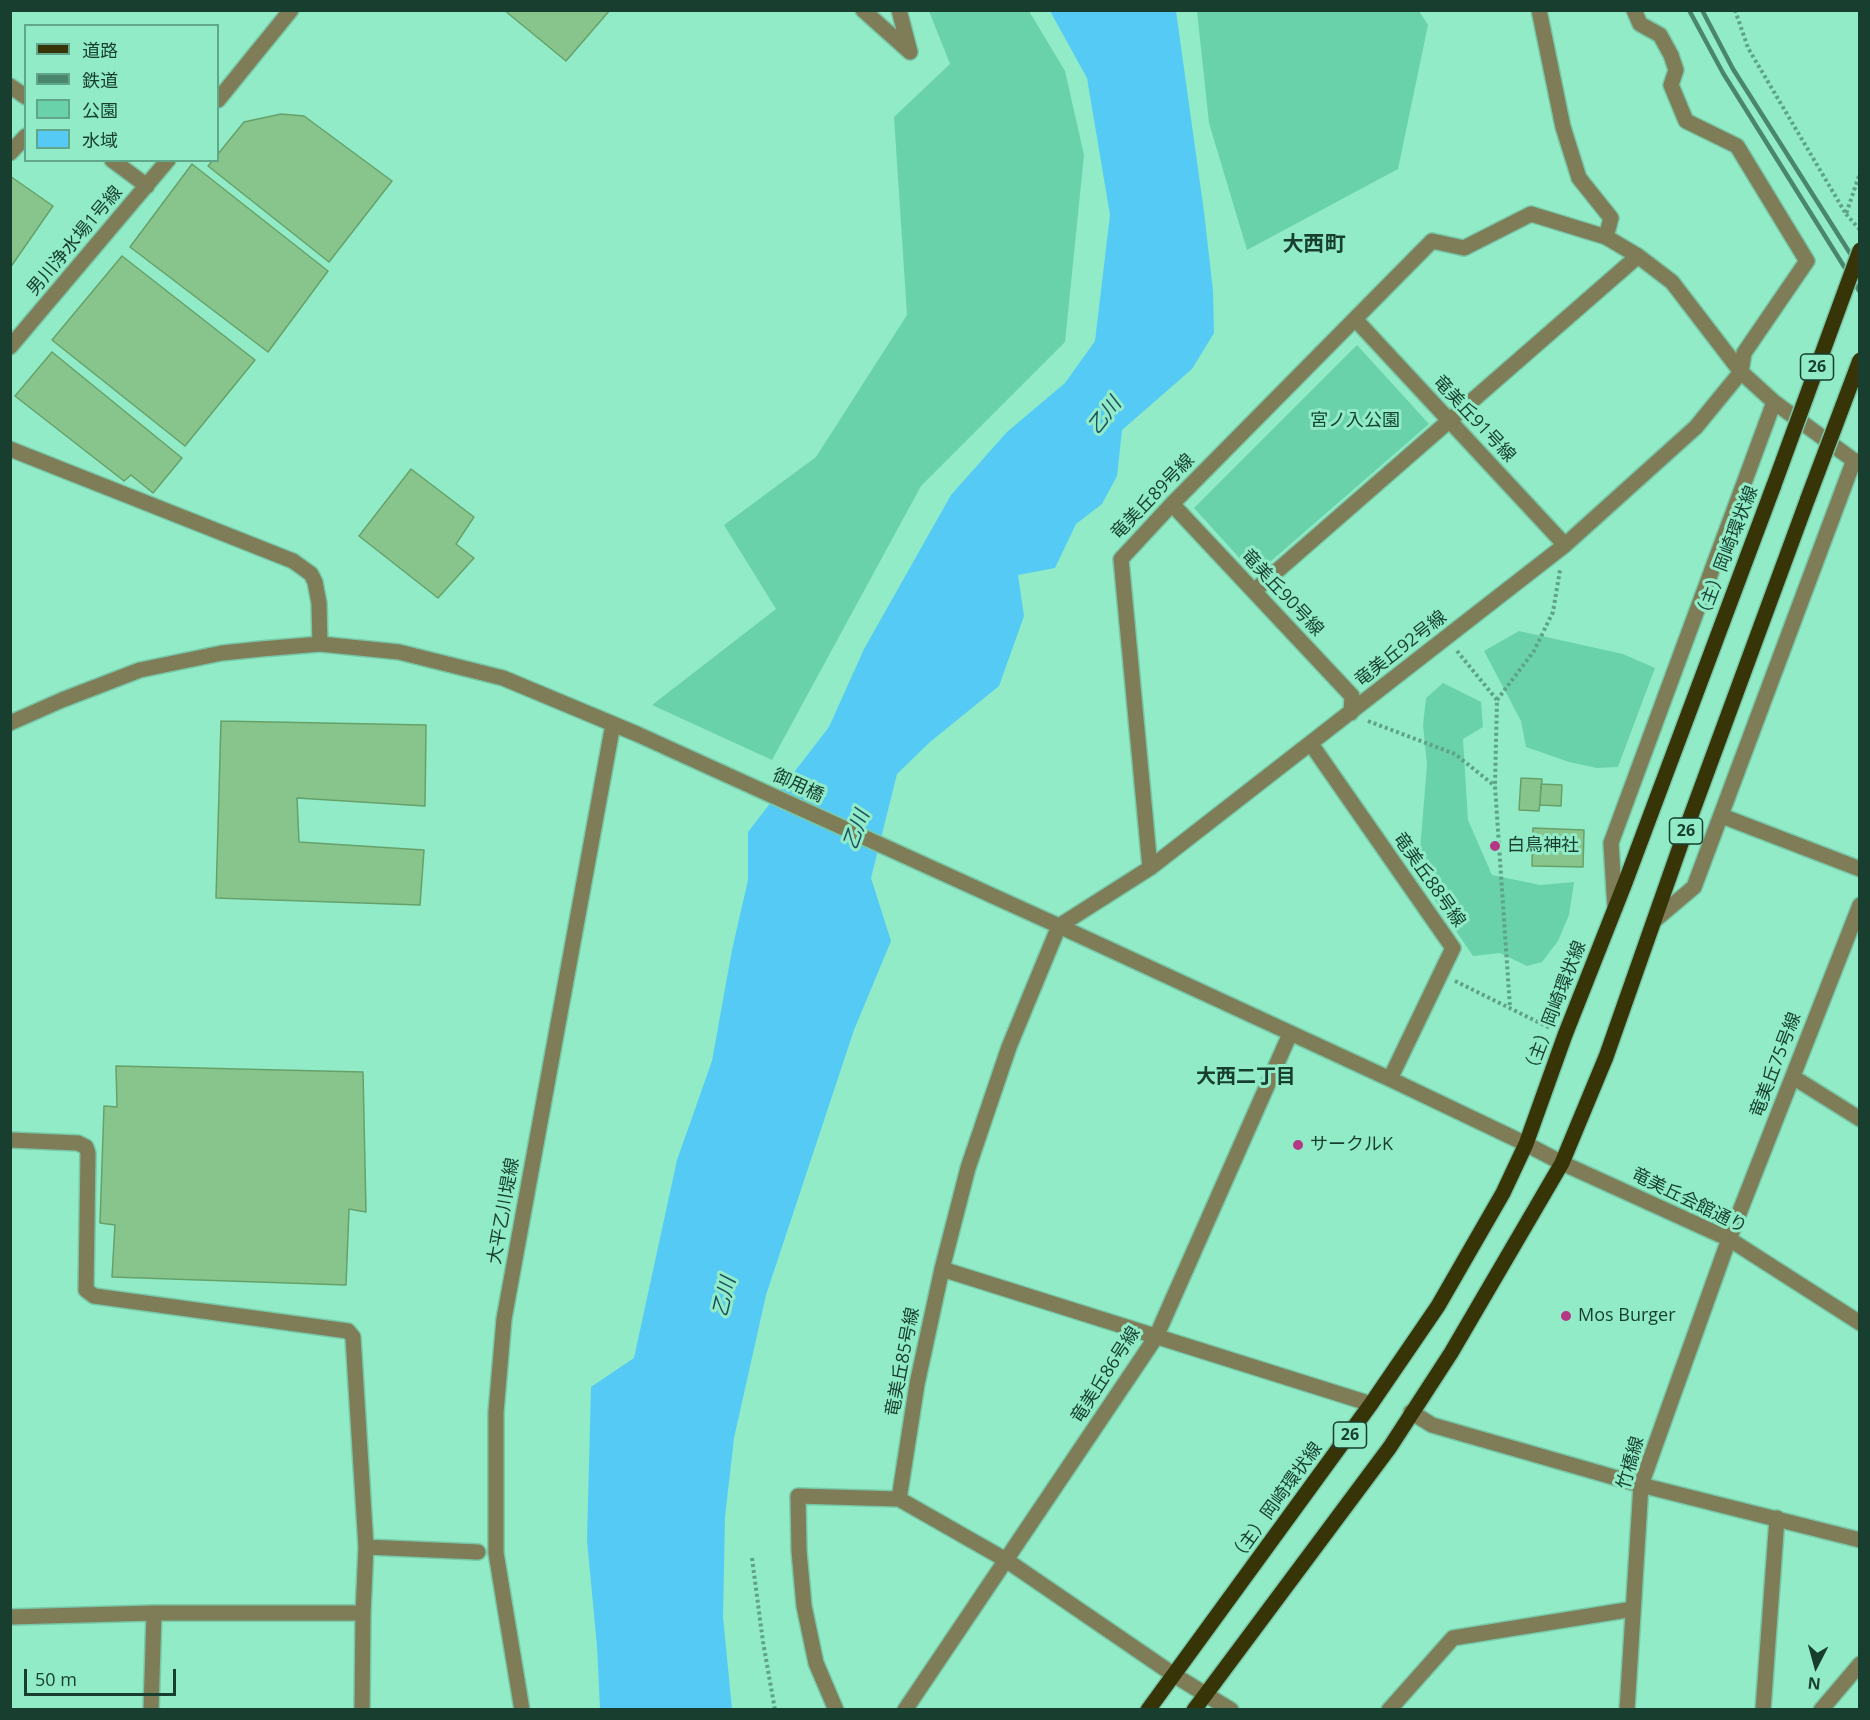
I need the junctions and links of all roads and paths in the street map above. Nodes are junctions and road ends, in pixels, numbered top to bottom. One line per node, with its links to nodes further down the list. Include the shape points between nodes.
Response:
1 (291, 10): 9 (street)
2 (863, 10): 3 (street, via 910,52)
3 (899, 10)
4 (1539, 10): 18 (street, via 1563,127 1579,178 1611,218)
5 (1634, 10): 24 (street, via 1640,24 1660,35 1671,55 1676,70 1671,85 1686,121 1737,146 1807,261 1744,353)
6 (1735, 10): 16 (path, via 1748,48)
7 (10, 86): 8 (street)
8 (24, 96)
9 (219, 99)
10 (24, 138): 11 (street)
11 (10, 153)
12 (115, 162): 15 (street)
13 (166, 162): 15 (street, 男川浄水場1号線)
14 (1860, 173): 16 (path)
15 (147, 186): 22 (street, 男川浄水場1号線)
16 (1846, 214): 17 (path)
17 (1860, 230)
18 (1606, 237): 20 (street); 21 (street, 竜美丘89号線, via 1532,214 1464,248 1432,241)
19 (1860, 250): 44 (main road, （主）岡崎環状線 / 26, bridge)
20 (1638, 256): 24 (street, via 1672,282); 26 (street)
21 (1355, 319): 26 (street, 竜美丘91号線); 29 (street, 竜美丘89号線)
22 (10, 347)
23 (1860, 360): 45 (main road, 26, bridge)
24 (1741, 372): 25 (street); 30 (street, 竜美丘92号線, via 1696,427)
25 (1774, 402): 28 (street); 44 (street, via 1611,843)
26 (1450, 421): 30 (street, 竜美丘91号線); 31 (street)
27 (10, 449): 33 (street, via 293,561 315,582)
28 (1857, 462): 40 (street)
29 (1172, 504): 31 (street, 竜美丘90号線); 41 (street, 竜美丘89号線, via 1121,559)
30 (1564, 545): 32 (street, 竜美丘92号線); 34 (path, via 1553,612 1534,651)
31 (1254, 591): 35 (street, 竜美丘90号線, via 1352,696)
32 (1447, 638): 34 (path); 35 (street, 竜美丘92号線)
33 (320, 644): 36 (street, 御用橋, via 222,653 140,670); 37 (street, 御用橋, via 399,652 504,678)
34 (1497, 700): 39 (path)
35 (1351, 713): 38 (street, 竜美丘92号線); 39 (path, via 1455,754)
36 (10, 723)
37 (613, 724): 46 (street, 御用橋); 81 (street, 大平乙川堤線, via 504,1319 496,1412 496,1553)
38 (1311, 744): 41 (street, 竜美丘92号線); 47 (street, 竜美丘88号線, via 1453,948)
39 (1495, 786): 48 (path)
40 (1722, 816): 42 (street); 45 (street, via 1694,887)
41 (1150, 868): 46 (street, 竜美丘92号線)
42 (1860, 868)
43 (1860, 905): 51 (street, 竜美丘75号線)
44 (1615, 908): 50 (main road, （主）岡崎環状線 / 26)
45 (1655, 920): 56 (main road, 26, via 1587,1107)
46 (1059, 926): 49 (street, 御用橋); 58 (street, 竜美丘85号線, via 1005,1058 968,1168)
47 (1441, 974): 48 (path); 52 (street, 竜美丘88号線)
48 (1510, 1008): 50 (path)
49 (1290, 1034): 52 (street, 竜美丘会館通り); 60 (street, 竜美丘86号線)
50 (1565, 1035): 55 (main road, （主）岡崎環状線 / 26)
51 (1793, 1077): 53 (street); 57 (street, 竜美丘75号線)
52 (1390, 1079): 55 (street, 竜美丘会館通り)
53 (1860, 1119)
54 (10, 1140): 67 (street, via 78,1143 86,1147 86,1290 94,1296 348,1331 353,1337)
55 (1526, 1144): 56 (street, 竜美丘会館通り); 61 (main road, （主）岡崎環状線 / 26, via 1503,1193 1438,1306)
56 (1562, 1163): 57 (street, 竜美丘会館通り); 62 (main road, 26, via 1451,1353)
57 (1729, 1239): 59 (street, 竜美丘会館通り); 63 (street, 竹橋線)
58 (942, 1269): 60 (street); 64 (street, 竜美丘85号線, via 917,1384)
59 (1860, 1323)
60 (1156, 1337): 61 (street); 70 (street, 竜美丘86号線)
61 (1371, 1404): 76 (main road, （主）岡崎環状線 / 26)
62 (1411, 1412): 63 (street, via 1432,1425); 77 (main road, 26, via 1390,1447)
63 (1641, 1485): 65 (street); 71 (street, 竹橋線)
64 (899, 1499): 70 (street); 83 (street, via 798,1496 804,1606 816,1663)
65 (1777, 1518): 66 (street); 89 (street)
66 (1860, 1540)
67 (366, 1547): 68 (street); 73 (street)
68 (478, 1552)
69 (752, 1558): 82 (path)
70 (1006, 1560): 76 (street); 84 (street, 竜美丘86号線)
71 (1634, 1609): 78 (street, via 1453,1638); 88 (street, 竹橋線)
72 (154, 1613): 73 (street); 74 (street); 79 (street)
73 (363, 1613): 80 (street)
74 (10, 1617)
75 (1860, 1664): 90 (street)
76 (1174, 1675): 77 (street); 85 (main road, （主）岡崎環状線 / 26)
77 (1205, 1694): 86 (main road, 26); 87 (street)
78 (1395, 1706)
79 (151, 1710)
80 (362, 1710)
81 (522, 1710)
82 (775, 1710)
83 (836, 1710)
84 (905, 1710)
85 (1148, 1710)
86 (1194, 1710)
87 (1231, 1710)
88 (1627, 1710)
89 (1763, 1710)
90 (1821, 1710)

